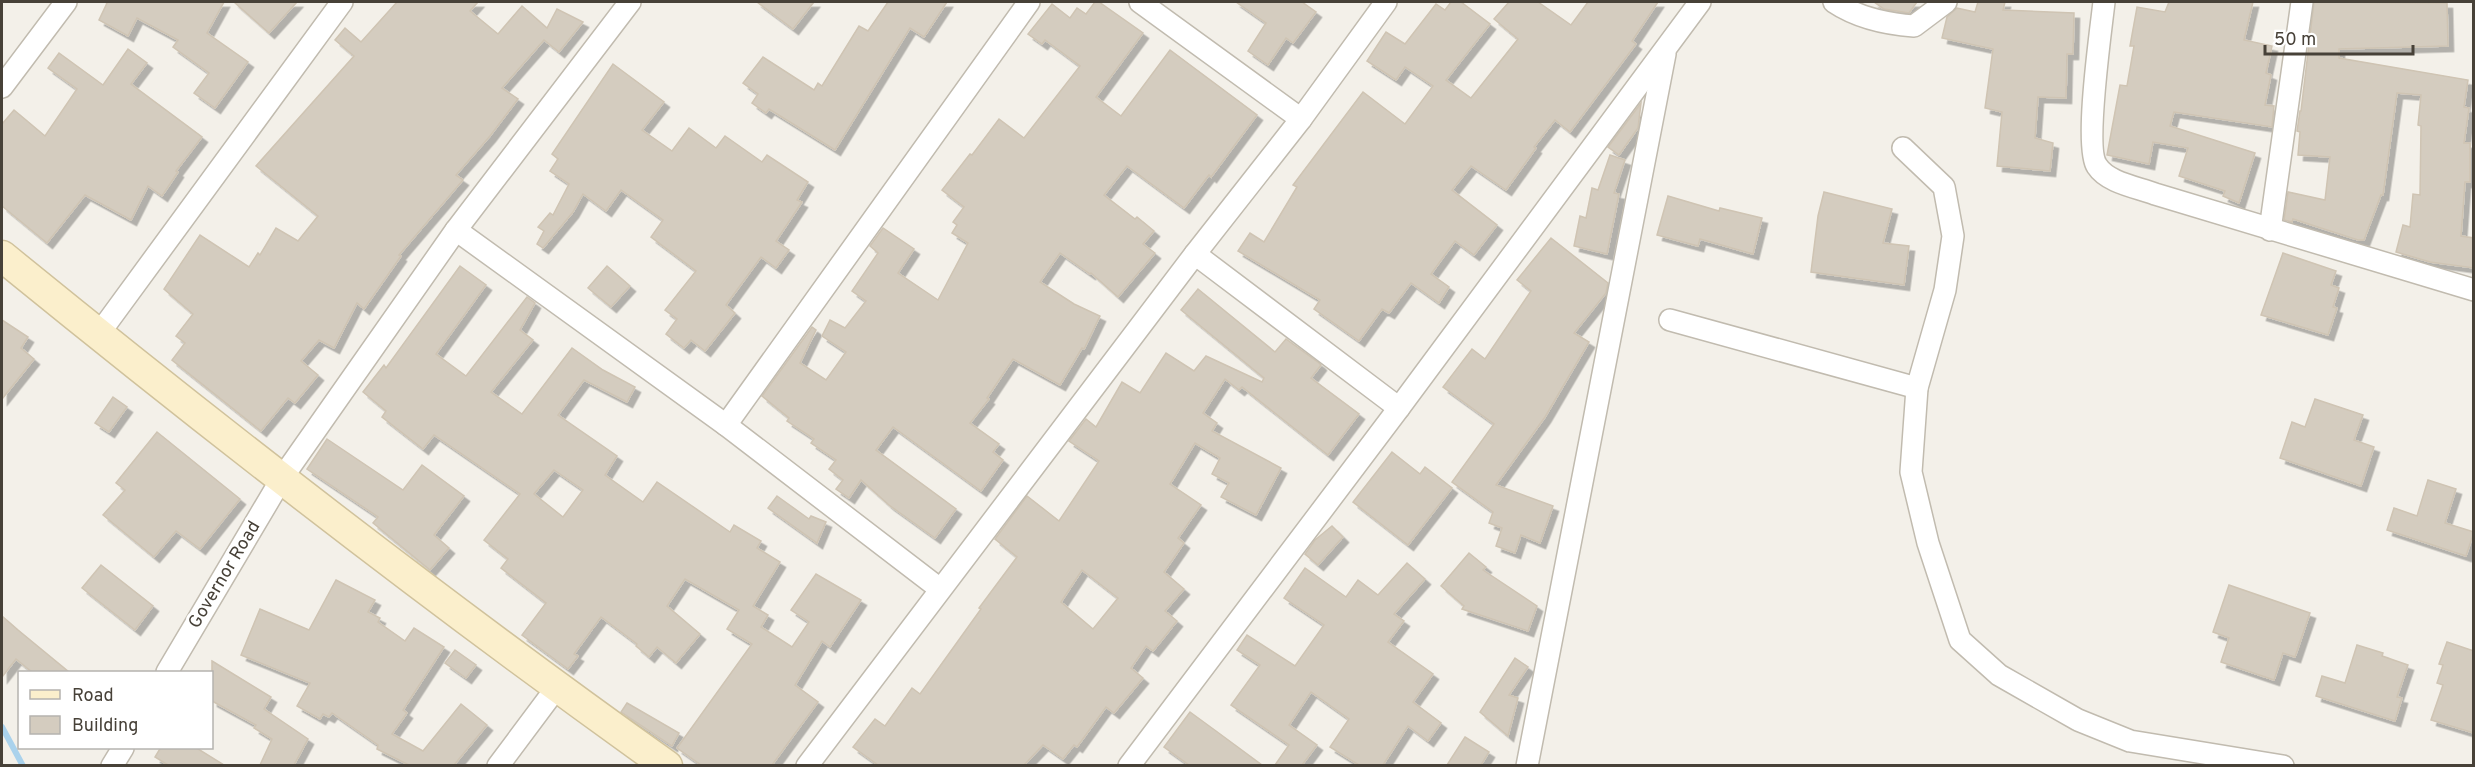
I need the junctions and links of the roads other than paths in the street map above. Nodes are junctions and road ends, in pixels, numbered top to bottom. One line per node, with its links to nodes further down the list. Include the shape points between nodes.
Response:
1 (66, 2): 13 (street)
2 (342, 2): 22 (street)
3 (630, 2): 16 (street, Governor Road)
4 (1029, 2): 25 (street)
5 (1140, 2): 14 (street)
6 (1386, 2): 14 (street)
7 (1700, 2): 12 (street)
8 (1834, 2): 9 (street, via 1888,24 1914,26)
9 (1946, 2)
10 (2104, 2): 17 (street, via 2092,145 2096,165 2114,179)
11 (2302, 2): 17 (street)
12 (1666, 47): 24 (street); 36 (street)
13 (2, 87)
14 (1301, 119): 18 (street)
15 (1903, 148): 23 (street, via 1944,187 1953,236 1944,290)
16 (456, 230): 25 (street); 26 (street, Governor Road)
17 (2270, 230): 20 (street)
18 (1195, 254): 24 (street); 27 (street)
19 (2, 256): 22 (street)
20 (2474, 290)
21 (1670, 320): 23 (street)
22 (98, 335): 26 (street)
23 (1917, 388): 37 (street, via 1911,472 1928,543 1960,640 1999,675 2078,720 2130,741)
24 (1399, 408): 35 (street)
25 (726, 425): 27 (street)
26 (282, 478): 28 (street, Governor Road); 29 (street)
27 (940, 589): 34 (street)
28 (168, 671)
29 (557, 687): 32 (street); 33 (street)
30 (122, 749): 31 (street)
31 (112, 765)
32 (498, 765)
33 (667, 765)
34 (807, 765)
35 (1131, 765)
36 (1527, 765)
37 (2283, 765)

